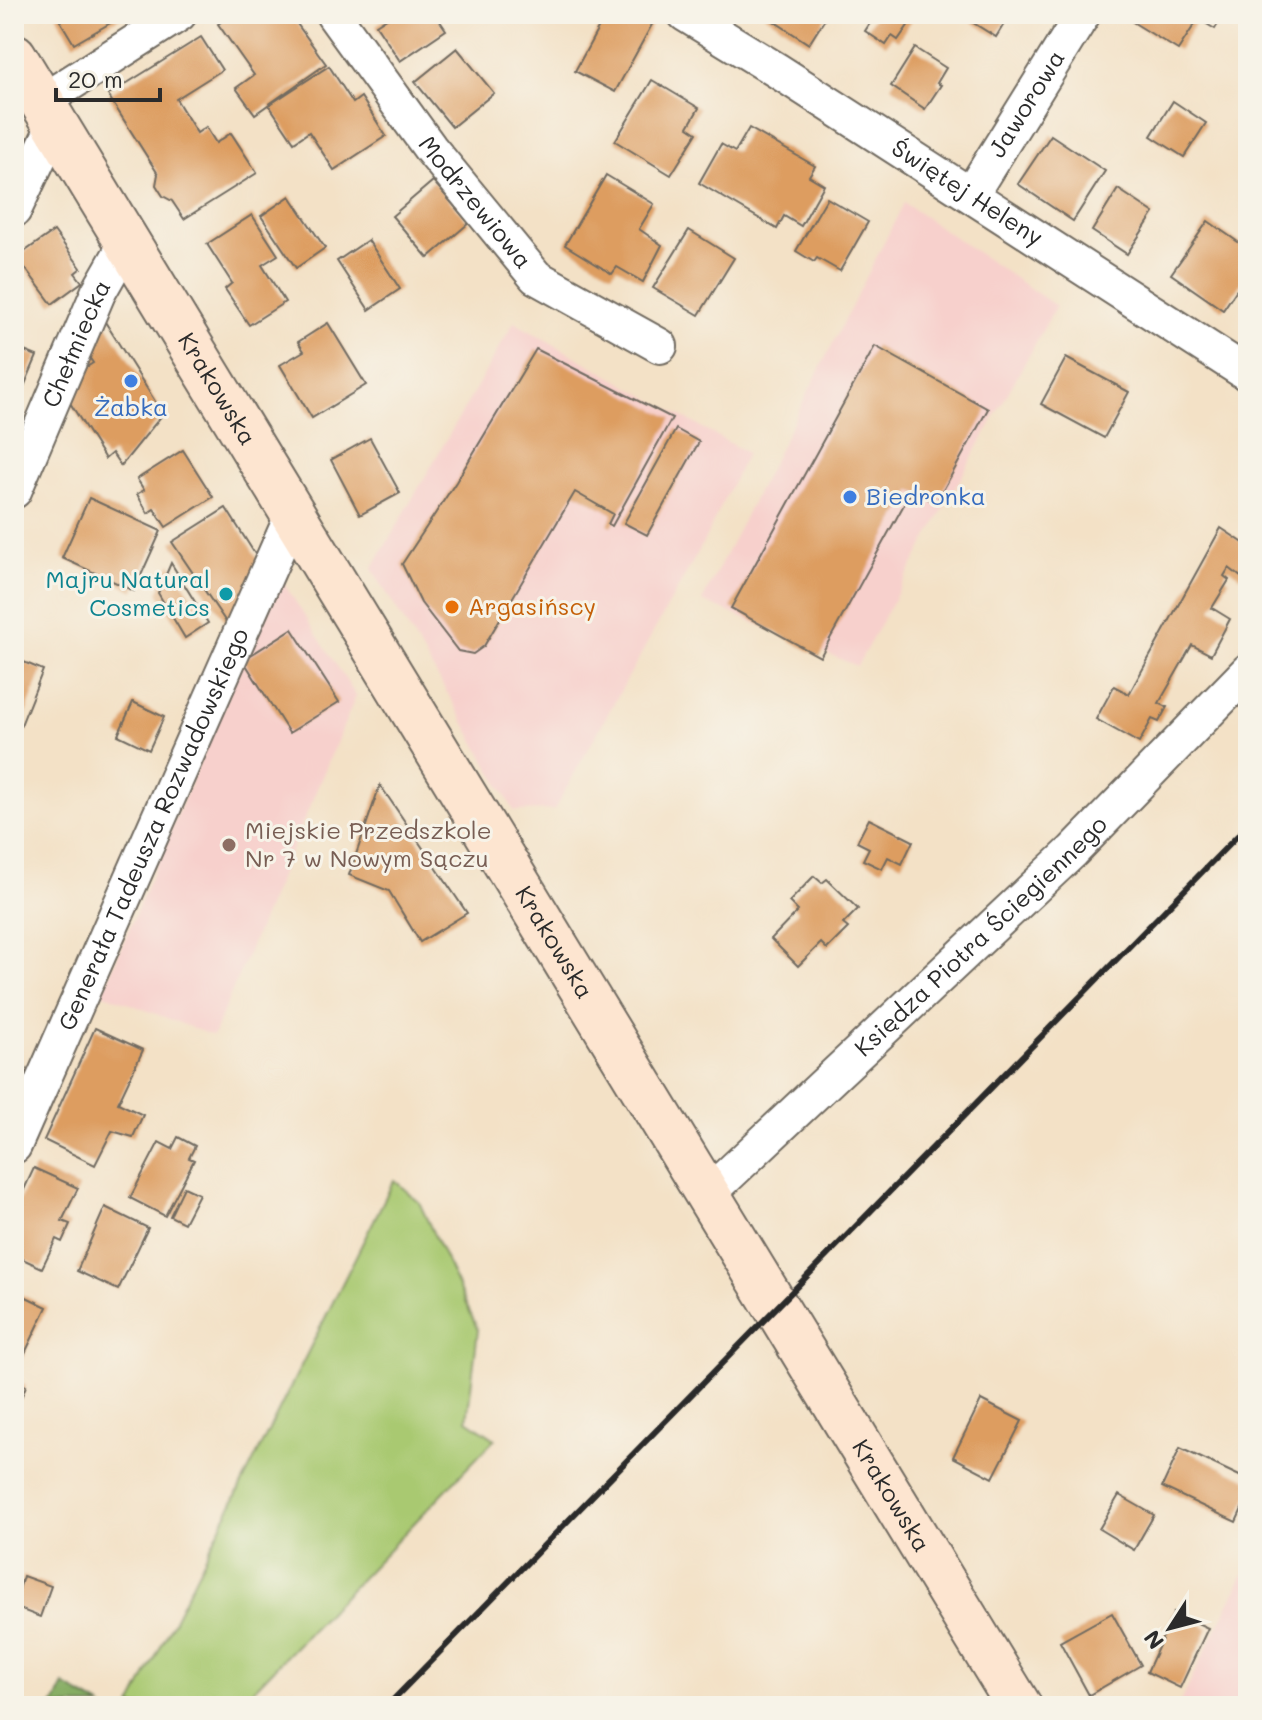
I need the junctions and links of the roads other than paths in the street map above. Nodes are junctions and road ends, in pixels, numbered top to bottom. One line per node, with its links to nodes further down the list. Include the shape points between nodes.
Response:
1 (179, 14): 6 (street)
2 (333, 14): 10 (street, Modrzewiowa, via 430,148 536,277)
3 (685, 14): 7 (street, Świętej Heleny)
4 (1083, 14): 7 (street, Jaworowa)
5 (14, 56): 6 (main road, Krakowska)
6 (48, 113): 8 (street); 9 (main road, Krakowska)
7 (971, 194): 11 (street, Świętej Heleny)
8 (14, 210)
9 (127, 242): 12 (street, Chełmiecka, via 98,293); 13 (main road, Krakowska)
10 (660, 346)
11 (1248, 374)
12 (14, 491)
13 (293, 514): 15 (street, Generała Tadeusza Rozwadowskiego); 16 (main road, Krakowska)
14 (1248, 671): 16 (street, Księdza Piotra Ściegiennego, via 1073,851)
15 (14, 1146)
16 (709, 1193): 17 (main road, Krakowska)
17 (1019, 1706)

